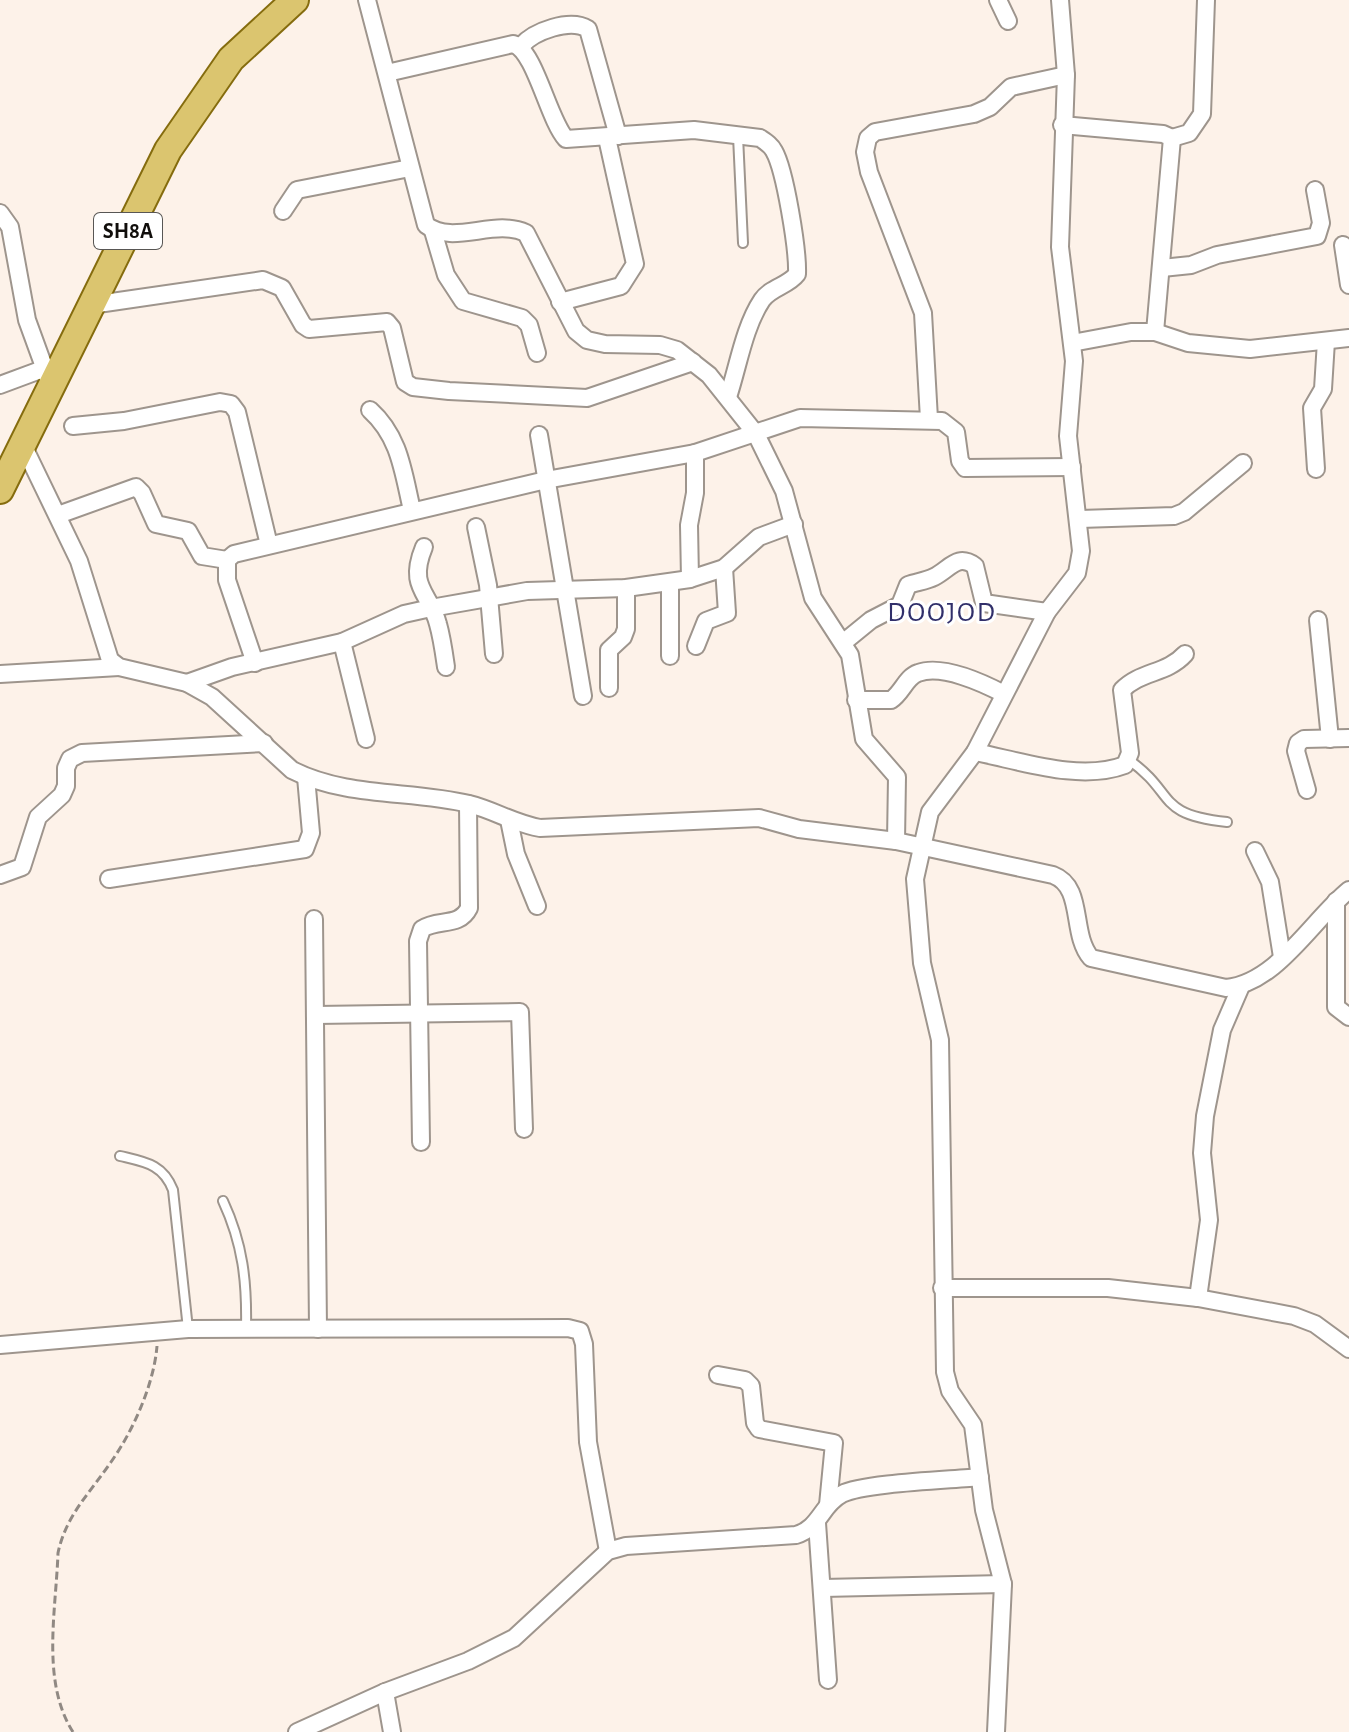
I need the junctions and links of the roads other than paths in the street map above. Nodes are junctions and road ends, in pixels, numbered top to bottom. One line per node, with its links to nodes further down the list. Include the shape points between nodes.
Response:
1 (295, 0): 24 (main road, SH8A, via 231,59 199,102 168,150)
2 (367, 0): 8 (street)
3 (998, 0): 6 (street)
4 (1060, 0): 9 (street)
5 (1206, 0): 13 (street, via 1202,114 1189,133)
6 (1008, 21)
7 (521, 46): 8 (street); 12 (street, via 566,139); 12 (street, via 533,35 570,24 588,29)
8 (387, 73): 14 (street)
9 (1066, 75): 10 (street); 35 (street, via 1011,87 974,114 875,132 868,138 869,172 923,313)
10 (1062, 125): 13 (street); 28 (street, via 1060,247)
11 (738, 135): 12 (street, via 682,130); 19 (lane); 33 (street, via 760,138 776,153 797,274 764,297 756,311)
12 (612, 137): 23 (street, via 635,264 621,286)
13 (1172, 138): 21 (street)
14 (410, 168): 16 (street, via 297,190); 18 (street, via 421,214)
15 (1315, 190): 21 (street, via 1321,223 1317,236)
16 (283, 211)
17 (0, 213): 31 (street, via 10,227 27,320)
18 (433, 231): 23 (street, via 502,226 526,233); 29 (street, via 446,275 463,301 515,313 529,325)
19 (743, 243)
20 (1343, 245): 22 (street)
21 (1162, 268): 25 (street)
22 (1349, 285)
23 (560, 302): 30 (street, via 587,340 660,345)
24 (91, 305): 30 (street, via 263,280 282,288 309,329 387,322 405,382 449,391 587,398); 31 (main road, SH8A)
25 (1155, 332): 27 (street, via 1188,343 1250,349); 28 (street)
26 (1349, 338): 27 (street)
27 (1326, 341): 43 (street, via 1323,389 1312,408)
28 (1072, 343): 42 (street)
29 (537, 353)
30 (693, 362): 33 (street)
31 (47, 377): 32 (street); 39 (main road, SH8A)
32 (0, 385)
33 (728, 397): 37 (street)
34 (370, 410): 46 (street, via 385,423 398,448)
35 (929, 419): 37 (street, via 800,418); 42 (street, via 956,432 965,468)
36 (73, 426): 51 (street, via 231,404)
37 (756, 434): 40 (street); 49 (street)
38 (539, 435): 44 (street)
39 (23, 445): 45 (main road, SH8A); 47 (street)
40 (695, 453): 44 (street); 55 (street)
41 (1243, 463): 48 (street, via 1174,516)
42 (1072, 467): 48 (street)
43 (1316, 469)
44 (546, 480): 46 (street); 58 (street)
45 (0, 490)
46 (412, 510): 51 (street)
47 (58, 515): 53 (street, via 136,487 156,524 188,531 202,556); 70 (street, via 91,592 110,660)
48 (1080, 519): 61 (street, via 1077,573)
49 (794, 524): 54 (street, via 759,537); 64 (street, via 813,598)
50 (476, 527): 59 (street)
51 (269, 545): 53 (street)
52 (424, 547): 60 (street, via 419,579)
53 (227, 560): 69 (street, via 227,580)
54 (724, 568): 55 (street); 65 (street, via 727,613 706,621)
55 (690, 579): 56 (street)
56 (670, 583): 57 (street); 68 (street)
57 (626, 588): 58 (street); 74 (street, via 626,629 609,650)
58 (563, 589): 59 (street); 76 (street)
59 (489, 596): 60 (street); 66 (street)
60 (431, 608): 63 (street, via 404,614); 71 (street)
61 (1047, 612): 64 (street, via 984,603 975,566 957,560 937,575 908,585 900,605); 75 (street)
62 (1318, 620): 80 (street)
63 (342, 642): 69 (street); 79 (street)
64 (844, 642): 77 (street)
65 (696, 646)
66 (494, 654)
67 (1185, 654): 83 (street, via 1122,690)
68 (670, 656)
69 (255, 663): 73 (street)
70 (119, 667): 72 (street); 73 (street)
71 (446, 667)
72 (0, 674)
73 (187, 683): 81 (street, via 224,705)
74 (609, 688)
75 (1004, 694): 77 (street, via 977,680 925,672 915,673 891,700); 82 (street)
76 (583, 696)
77 (856, 700): 89 (street, via 864,739 897,777)
78 (1349, 738): 80 (street)
79 (366, 739)
80 (1330, 739): 85 (street, via 1298,743)
81 (264, 743): 84 (street); 92 (street, via 96,750 70,759 62,795 38,817 22,867)
82 (975, 752): 83 (street, via 1078,770 1115,768); 90 (street, via 930,812)
83 (1129, 760): 88 (lane, via 1173,809 1193,818)
84 (306, 777): 86 (street); 93 (street, via 311,833 305,849)
85 (1307, 790)
86 (468, 804): 87 (street); 100 (street, via 469,908 454,922 422,929)
87 (509, 820): 89 (street, via 540,828 759,818 799,829); 96 (street)
88 (1227, 822)
89 (896, 841): 90 (street)
90 (920, 846): 99 (street, via 1065,879 1072,889 1083,948 1091,958 1226,988); 107 (street, via 915,910 940,1040)
91 (1255, 851): 98 (street, via 1270,882)
92 (0, 875)
93 (109, 879)
94 (1349, 890): 95 (street)
95 (1336, 901): 98 (street); 102 (street, via 1336,1007)
96 (537, 906)
97 (314, 919): 101 (street)
98 (1282, 957): 99 (street)
99 (1241, 986): 108 (street, via 1222,1030 1205,1116 1202,1153 1209,1220)
100 (419, 1011): 101 (street); 103 (street, via 520,1012); 104 (street)
101 (316, 1015): 111 (street)
102 (1349, 1017)
103 (524, 1129)
104 (421, 1142)
105 (120, 1156): 109 (lane, via 157,1165 173,1190)
106 (223, 1201): 110 (lane, via 243,1258)
107 (942, 1288): 108 (street, via 1108,1288); 115 (street, via 945,1372 950,1391 973,1425)
108 (1198, 1298): 113 (street, via 1294,1316)
109 (188, 1329): 110 (street); 112 (street)
110 (246, 1329): 111 (street)
111 (318, 1329): 118 (street, via 580,1331 588,1442)
112 (0, 1345)
113 (1349, 1349)
114 (718, 1375): 116 (street, via 751,1386 759,1429 834,1443)
115 (980, 1477): 116 (street, via 851,1490); 119 (street)
116 (828, 1505): 117 (street)
117 (817, 1523): 118 (street, via 796,1535); 120 (street)
118 (608, 1551): 122 (street, via 514,1638)
119 (1003, 1584): 120 (street); 125 (street)
120 (823, 1588): 121 (street)
121 (828, 1680)
122 (385, 1692): 123 (street); 124 (street)
123 (297, 1732)
124 (392, 1732)
125 (996, 1732)

